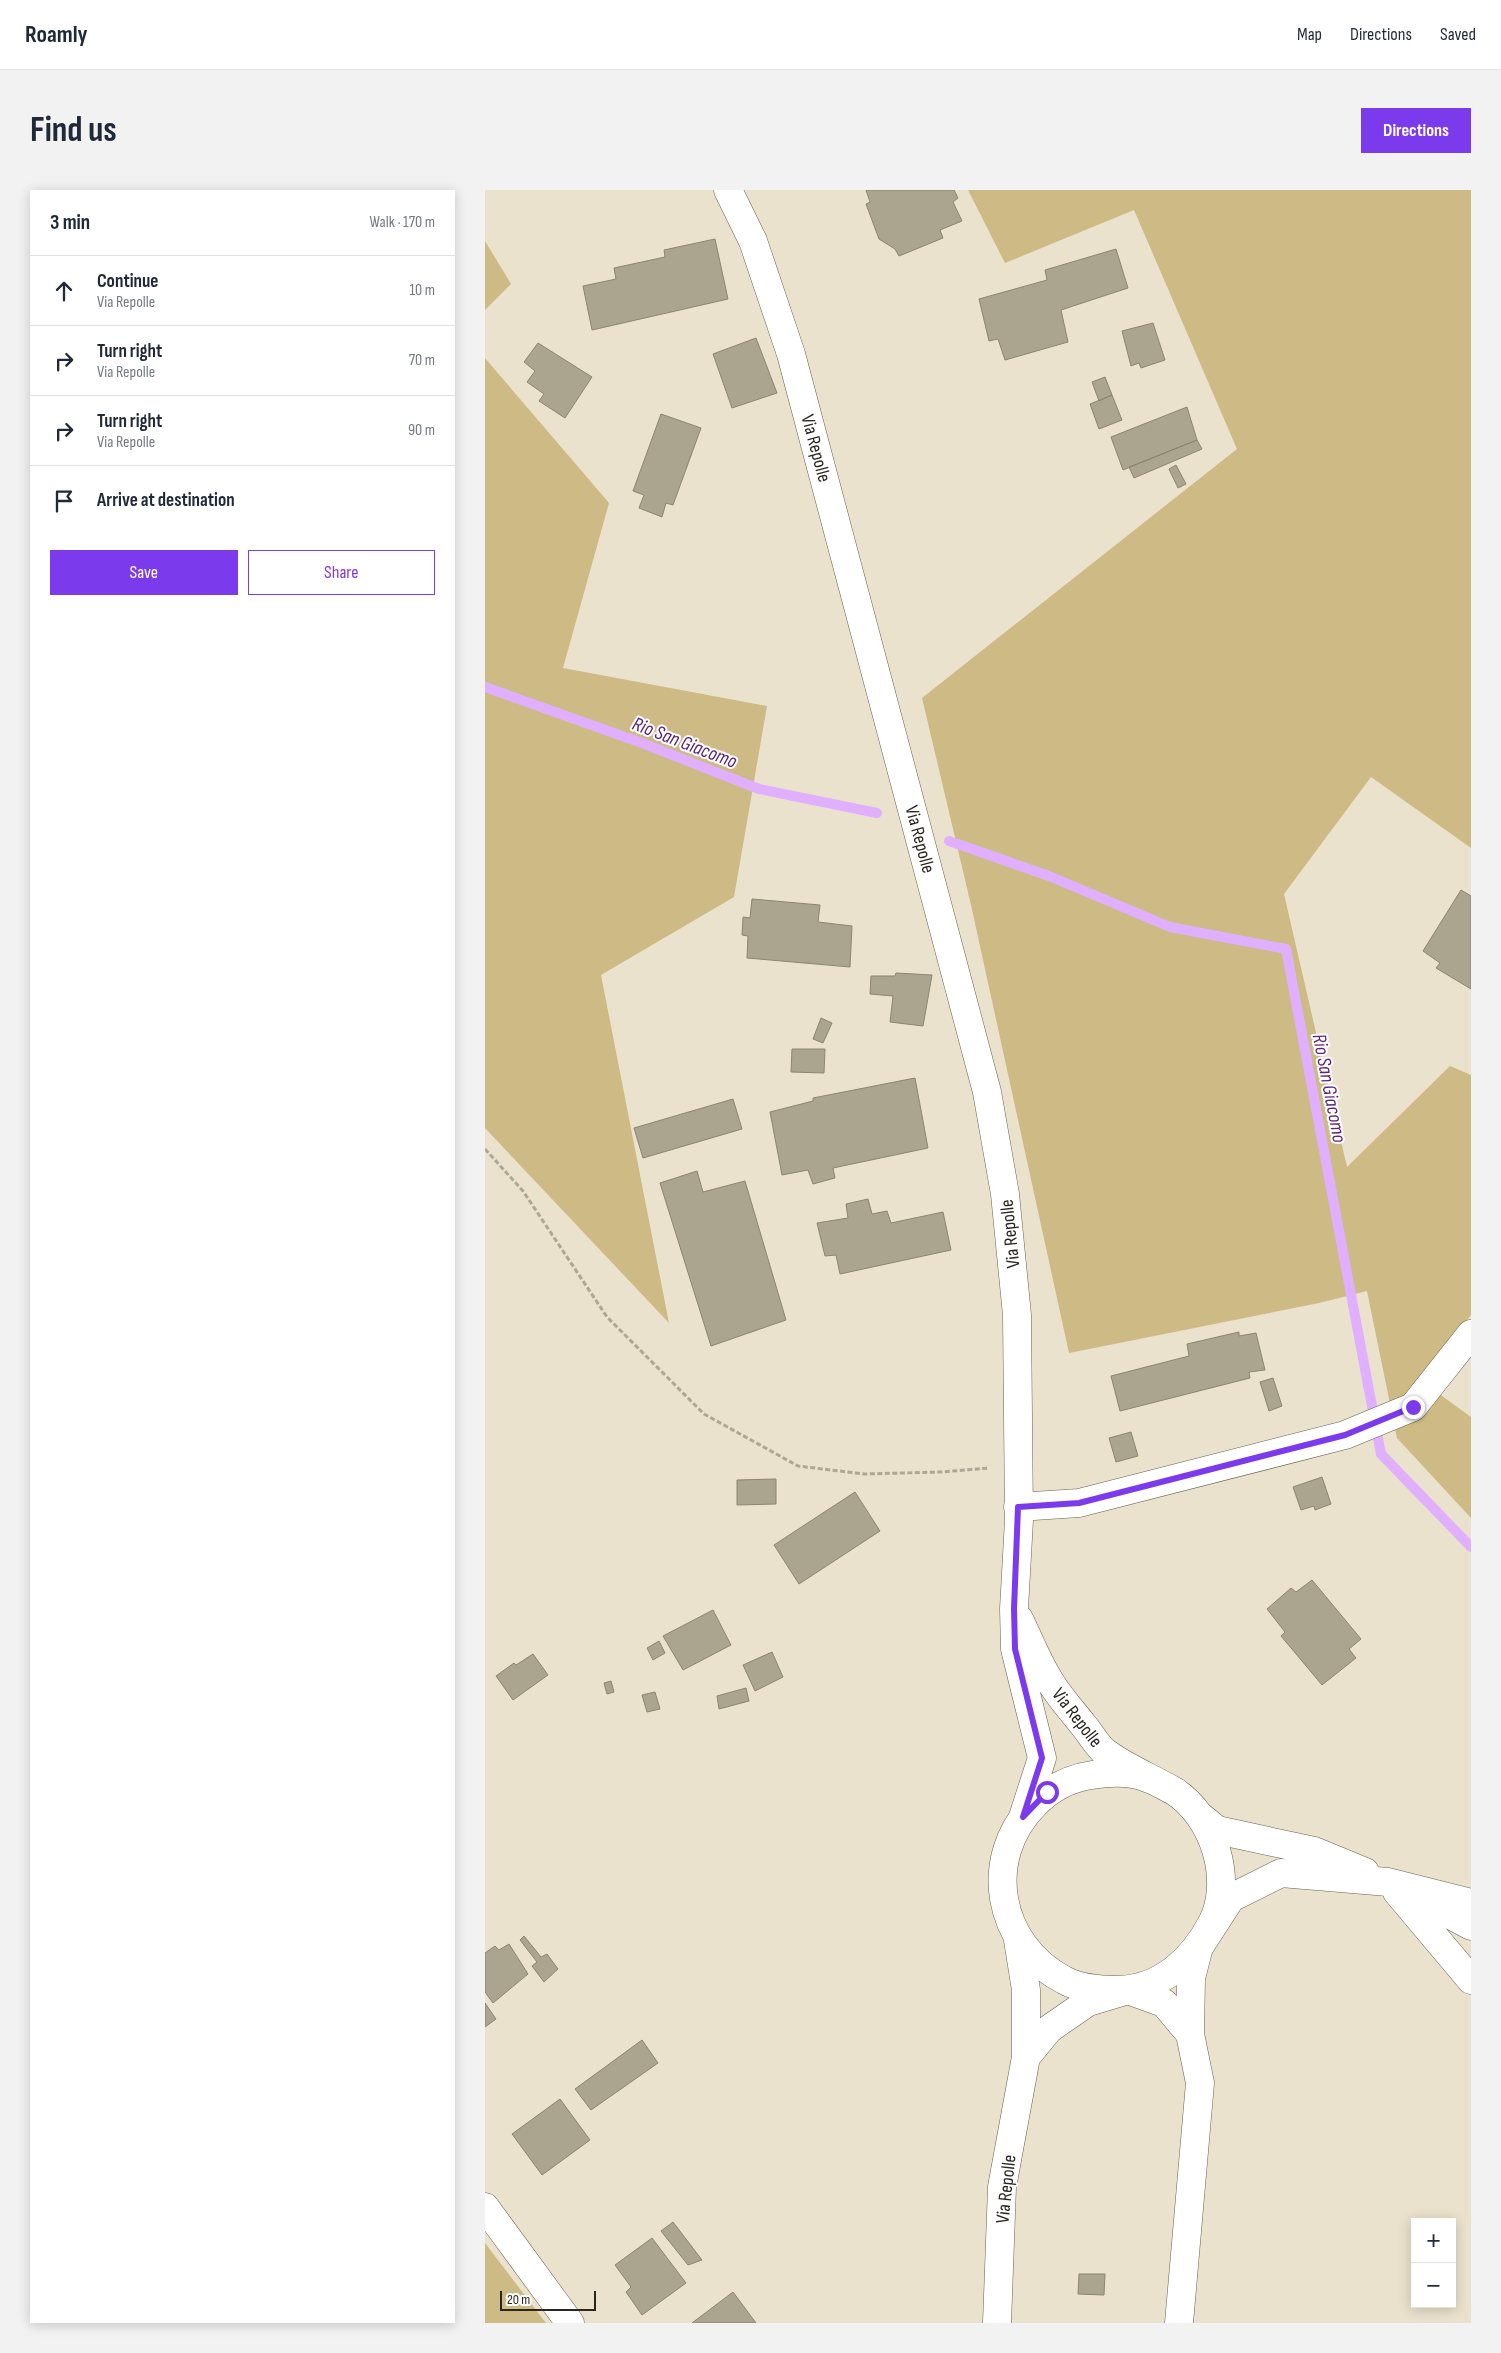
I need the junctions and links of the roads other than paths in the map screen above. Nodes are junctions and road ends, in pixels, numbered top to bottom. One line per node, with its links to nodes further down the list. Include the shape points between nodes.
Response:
1 (728, 190): 3 (main road, Via Repolle, via 753,241 791,354 987,1092 1005,1194 1017,1315)
2 (1471, 1334): 3 (main road, via 1413,1407 1345,1435 1079,1503)
3 (1018, 1507): 4 (main road, Via Repolle)
4 (1014, 1609): 5 (main road, Via Repolle, via 1052,1686 1104,1752); 7 (main road, Via Repolle, via 1015,1649 1042,1758)
5 (1176, 1792): 6 (main road, Via Repolle); 7 (main road, Via Repolle, via 1146,1777 1112,1772 1095,1774 1078,1777 1047,1792)
6 (1200, 1816): 8 (main road, via 1217,1830 1314,1851); 12 (main road, Via Repolle, via 1216,1847 1221,1881 1216,1915)
7 (1023, 1817): 11 (main road, Via Repolle, via 1008,1845 1002,1877 1005,1909)
8 (1388, 1882): 9 (main road); 10 (main road); 12 (main road, via 1281,1873 1231,1898); 13 (main road)
9 (1471, 1903)
10 (1471, 1926)
11 (1017, 1938): 14 (main road, Via Repolle, via 1038,1963 1065,1981 1096,1990); 16 (main road, Via Repolle, via 1026,1990)
12 (1200, 1946): 14 (main road, Via Repolle, via 1180,1966 1156,1981); 15 (main road, via 1191,1978)
13 (1471, 1980)
14 (1128, 1990): 15 (main road, via 1164,2003); 16 (main road, Via Repolle, via 1088,2002 1049,2029)
15 (1190, 2034): 20 (main road, via 1200,2083)
16 (1026, 2057): 19 (main road, Via Repolle, via 1002,2187)
17 (485, 2207): 18 (main road)
18 (570, 2323)
19 (997, 2323)
20 (1179, 2323)

